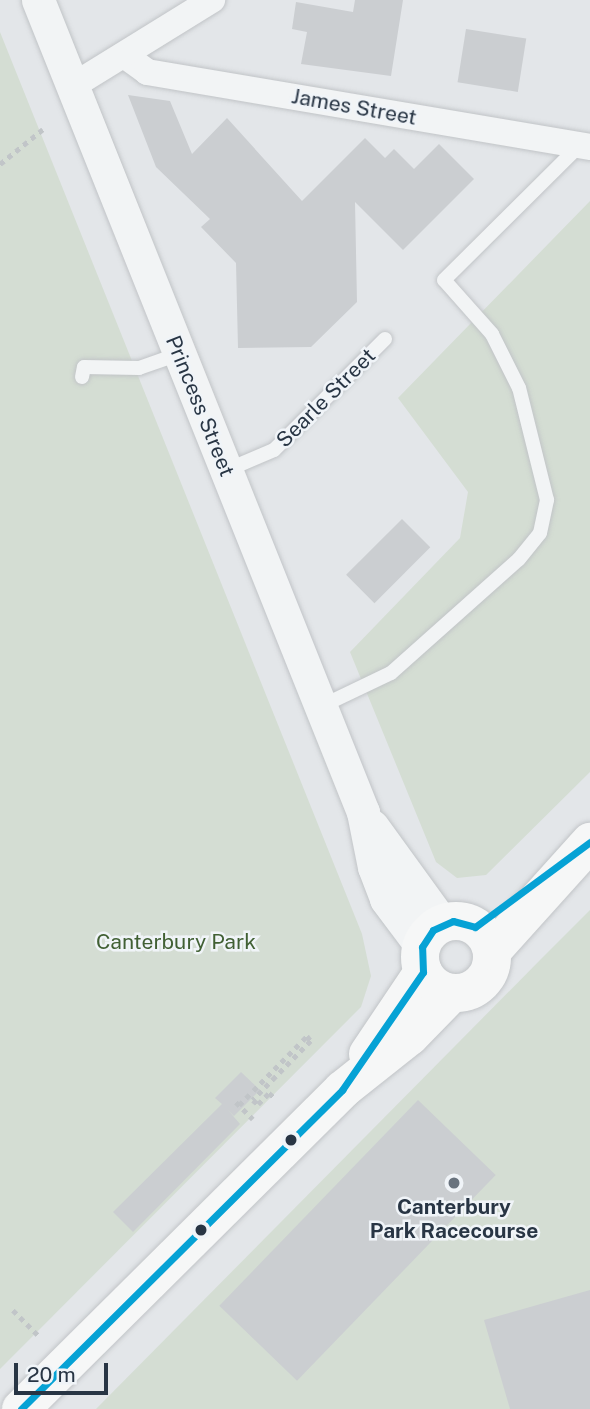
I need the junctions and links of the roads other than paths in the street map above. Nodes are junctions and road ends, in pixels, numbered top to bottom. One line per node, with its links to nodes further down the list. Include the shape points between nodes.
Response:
1 (38, 0): 4 (street, Princess Street)
2 (212, 0): 3 (street)
3 (124, 55): 4 (street); 5 (street, James Street, via 147,72)
4 (71, 87): 7 (street, Princess Street)
5 (585, 146): 10 (lane, via 444,280 479,316 507,359 536,445 546,516 541,533 519,559 391,673)
6 (385, 339): 9 (lane, Searle Street, via 274,450)
7 (179, 355): 8 (lane, via 139,368 83,368); 9 (street, Princess Street)
8 (82, 377)
9 (226, 471): 10 (street, Princess Street)
10 (321, 706): 12 (street, Princess Street, via 363,812)
11 (584, 848): 12 (main road)
12 (451, 952): 13 (main road, via 410,1036 342,1090)
13 (21, 1409)

